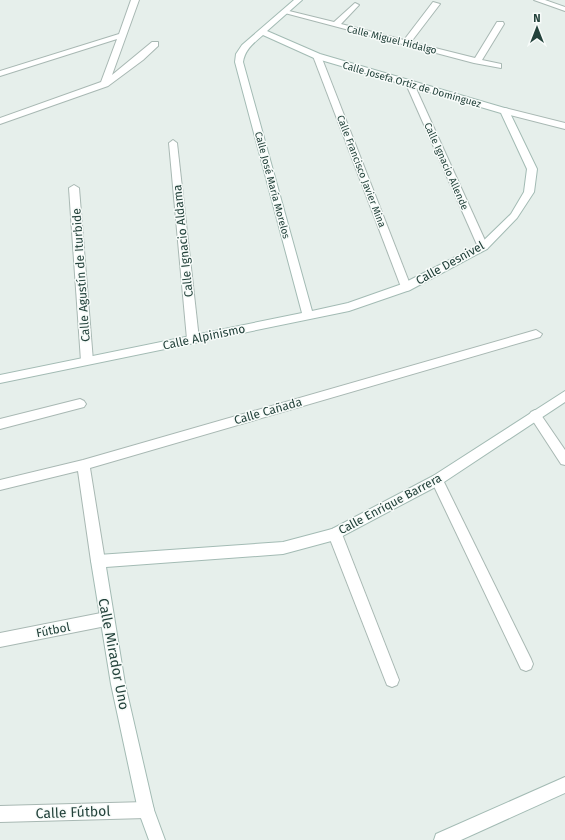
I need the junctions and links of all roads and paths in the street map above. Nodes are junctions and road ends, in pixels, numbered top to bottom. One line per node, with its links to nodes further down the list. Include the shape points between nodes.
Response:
1 (135, 0): 11 (street)
2 (298, 0): 7 (street)
3 (538, 0): 6 (street)
4 (436, 4): 12 (street)
5 (355, 5): 9 (street)
6 (565, 9)
7 (285, 12): 9 (street, Calle Miguel Hidalgo); 10 (street)
8 (500, 24): 15 (street)
9 (334, 25): 12 (street, Calle Miguel Hidalgo)
10 (262, 32): 14 (street, Calle Josefa Ortiz de Domínguez); 27 (street, Calle José María Morelos, via 245,47 240,54 239,62)
11 (123, 35): 17 (street); 18 (street)
12 (406, 43): 15 (street, Calle Miguel Hidalgo)
13 (155, 44): 18 (street)
14 (317, 56): 19 (street, Calle Josefa Ortiz de Domínguez); 26 (street, Calle Francisco Javier Mina)
15 (477, 61): 16 (street, Calle Miguel Hidalgo)
16 (498, 66)
17 (0, 74)
18 (105, 84): 21 (street)
19 (410, 84): 20 (street, Calle Josefa Ortiz de Domínguez); 25 (street, Calle Ignacio Allende)
20 (505, 111): 22 (street, Calle Josefa Ortiz de Domínguez); 25 (street, Calle Desnivel, via 532,169 529,192 514,216)
21 (0, 121)
22 (565, 126)
23 (173, 143): 29 (street, Calle Ignacio Aldama)
24 (74, 188): 30 (street, Calle Agustín de Iturbide)
25 (483, 247): 26 (street, Calle Desnivel)
26 (406, 287): 27 (street, Calle Alpinismo, via 349,307)
27 (308, 315): 29 (street, Calle Alpinismo)
28 (536, 334): 37 (street, Calle Cañada)
29 (193, 339): 30 (street, Calle Alpinismo)
30 (87, 361): 31 (street, Calle Alpinismo)
31 (0, 379)
32 (565, 396): 34 (street, Calle Enrique Barrera)
33 (80, 404): 35 (street)
34 (535, 415): 36 (street); 38 (street, Calle Enrique Barrera)
35 (0, 424)
36 (565, 460)
37 (83, 465): 39 (street, Calle Cañada); 41 (street, Calle Mirador Uno)
38 (437, 480): 40 (street, Calle Enrique Barrera); 44 (street)
39 (0, 485)
40 (335, 534): 41 (street, Calle Enrique Barrera, via 283,548); 45 (street)
41 (98, 561): 42 (street, Calle Mirador Uno)
42 (106, 619): 43 (street, Fútbol); 47 (street, Calle Mirador Uno)
43 (0, 640)
44 (526, 664)
45 (392, 680)
46 (565, 785): 49 (street)
47 (146, 810): 48 (street, Calle Fútbol); 50 (street, Calle Mirador Uno)
48 (0, 814)
49 (453, 838)
50 (157, 840)

